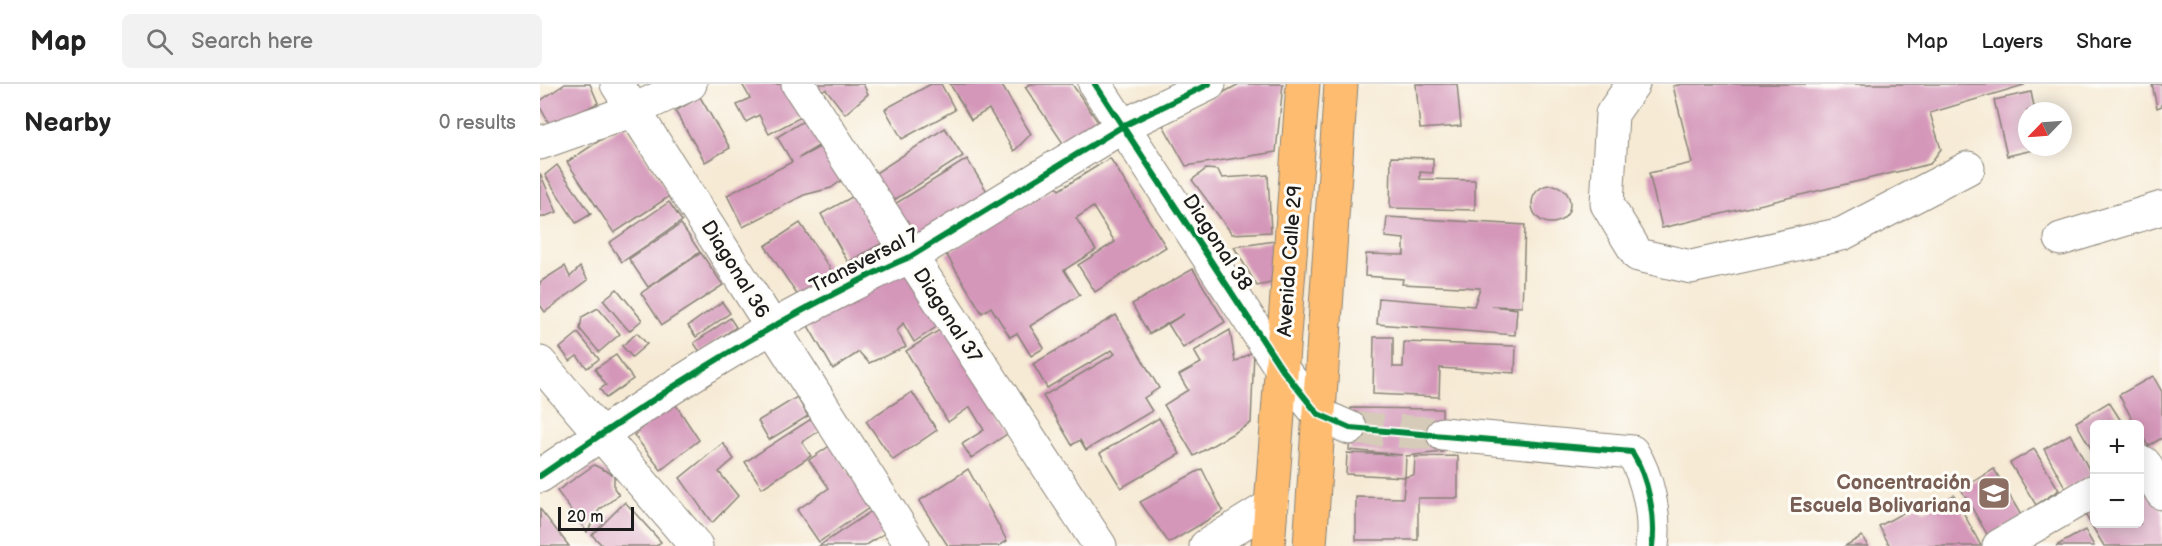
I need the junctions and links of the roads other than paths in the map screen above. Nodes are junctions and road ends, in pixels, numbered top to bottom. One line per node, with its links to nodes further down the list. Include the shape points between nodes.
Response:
1 (690, 84): 8 (street)
2 (798, 84): 14 (street, Diagonal 37)
3 (1095, 84): 9 (street, Diagonal 38)
4 (1209, 84): 9 (street, Transversal 7)
5 (1303, 84): 17 (main road, Avenida Calle 29)
6 (1341, 84): 18 (main road, Avenida Calle 29)
7 (1633, 84): 11 (street, via 1611,114 1607,204 1638,255 1691,267 1842,234)
8 (626, 97): 10 (street); 15 (street, Diagonal 36)
9 (1123, 126): 14 (street, Transversal 7); 17 (street, Diagonal 38)
10 (540, 143)
11 (1968, 168)
12 (2162, 208): 13 (street)
13 (2061, 238)
14 (910, 257): 15 (street, Transversal 7); 30 (street, Diagonal 37)
15 (772, 327): 20 (street, Transversal 7); 29 (street, Diagonal 36)
16 (540, 363): 20 (street)
17 (1281, 368): 18 (street, Diagonal 38); 26 (main road, Avenida Calle 29)
18 (1318, 414): 19 (street); 33 (main road, Avenida Calle 29)
19 (1350, 428)
20 (602, 433): 23 (street, Transversal 7); 28 (street)
21 (1443, 434): 34 (street, via 1632,452 1645,484)
22 (2149, 461): 24 (street)
23 (540, 476)
24 (2162, 493)
25 (2090, 494): 27 (street)
26 (1272, 505): 31 (street); 32 (main road, Avenida Calle 29)
27 (2031, 538): 35 (street)
28 (696, 546)
29 (912, 546)
30 (1100, 546)
31 (1206, 546)
32 (1268, 546)
33 (1310, 546)
34 (1652, 546)
35 (1999, 546)

